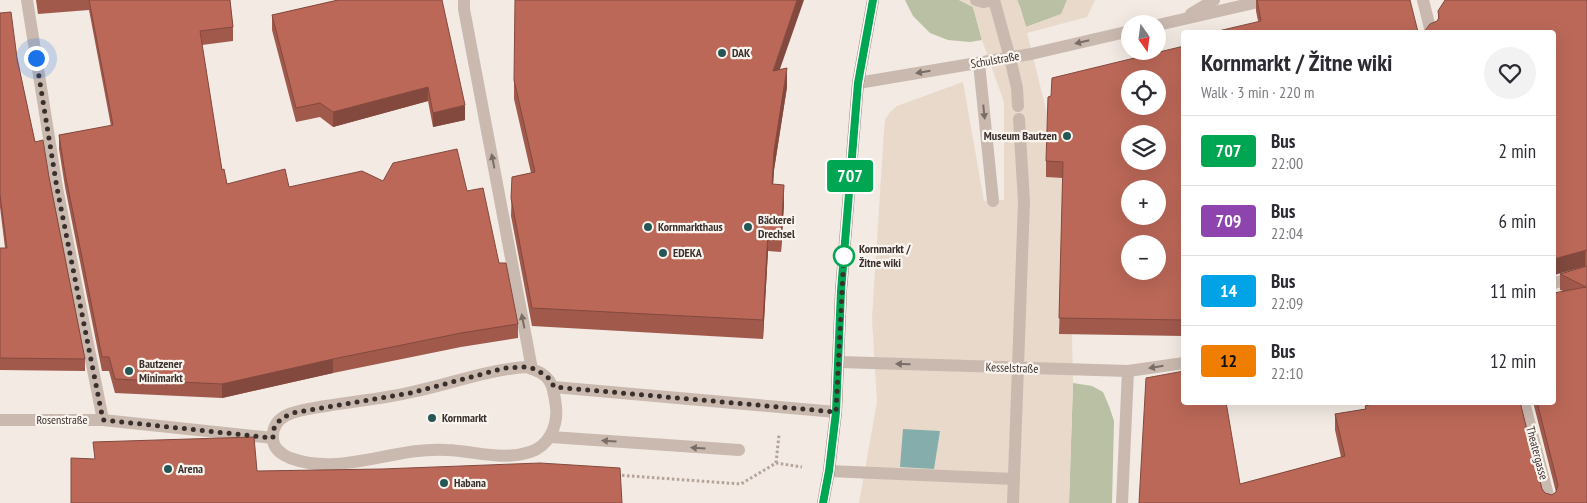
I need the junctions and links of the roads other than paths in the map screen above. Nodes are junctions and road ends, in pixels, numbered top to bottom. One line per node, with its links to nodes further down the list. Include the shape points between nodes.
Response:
1 (27, 0): 28 (street, via 57,188)
2 (464, 0): 21 (street, one-way to 2)
3 (873, 0): 15 (main road)
4 (976, 0): 5 (street)
5 (994, 0): 13 (street)
6 (1214, 0): 9 (street)
7 (1267, 0): 9 (street)
8 (1423, 0): 11 (street)
9 (1180, 20): 10 (street)
10 (1166, 24)
11 (1430, 30)
12 (1121, 34): 13 (street, Schulstraße, one-way to 13)
13 (1010, 58): 14 (street, Schulstraße); 22 (street, via 1017,88 1024,202)
14 (979, 63): 15 (street, Schulstraße, one-way to 15); 16 (street, one-way to 16)
15 (858, 83): 19 (main road, via 841,291)
16 (993, 201)
17 (1587, 274): 18 (street)
18 (1556, 282)
19 (839, 362): 22 (street, Kesselstraße, one-way to 19); 26 (main road)
20 (1181, 363): 23 (street, Kesselstraße, one-way to 23)
21 (532, 368): 24 (street, via 550,379); 30 (street, via 505,368 411,393 292,413 278,420 272,431)
22 (1019, 368): 23 (street, Kesselstraße); 33 (street)
23 (1128, 371): 36 (street)
24 (554, 387): 26 (street); 29 (street, via 557,411)
25 (1525, 405): 37 (street, Theatergasse)
26 (836, 412): 32 (main road)
27 (0, 420): 28 (street, Rosenstraße)
28 (103, 420): 30 (street, Rosenstraße)
29 (551, 437): 30 (street, via 531,452 506,456 428,450 340,464 312,464 289,458 280,453); 31 (street, one-way to 29)
30 (273, 438)
31 (739, 450)
32 (829, 471): 33 (street); 34 (main road)
33 (1014, 480): 35 (street)
34 (822, 503)
35 (1013, 503)
36 (1122, 503)
37 (1550, 503)

